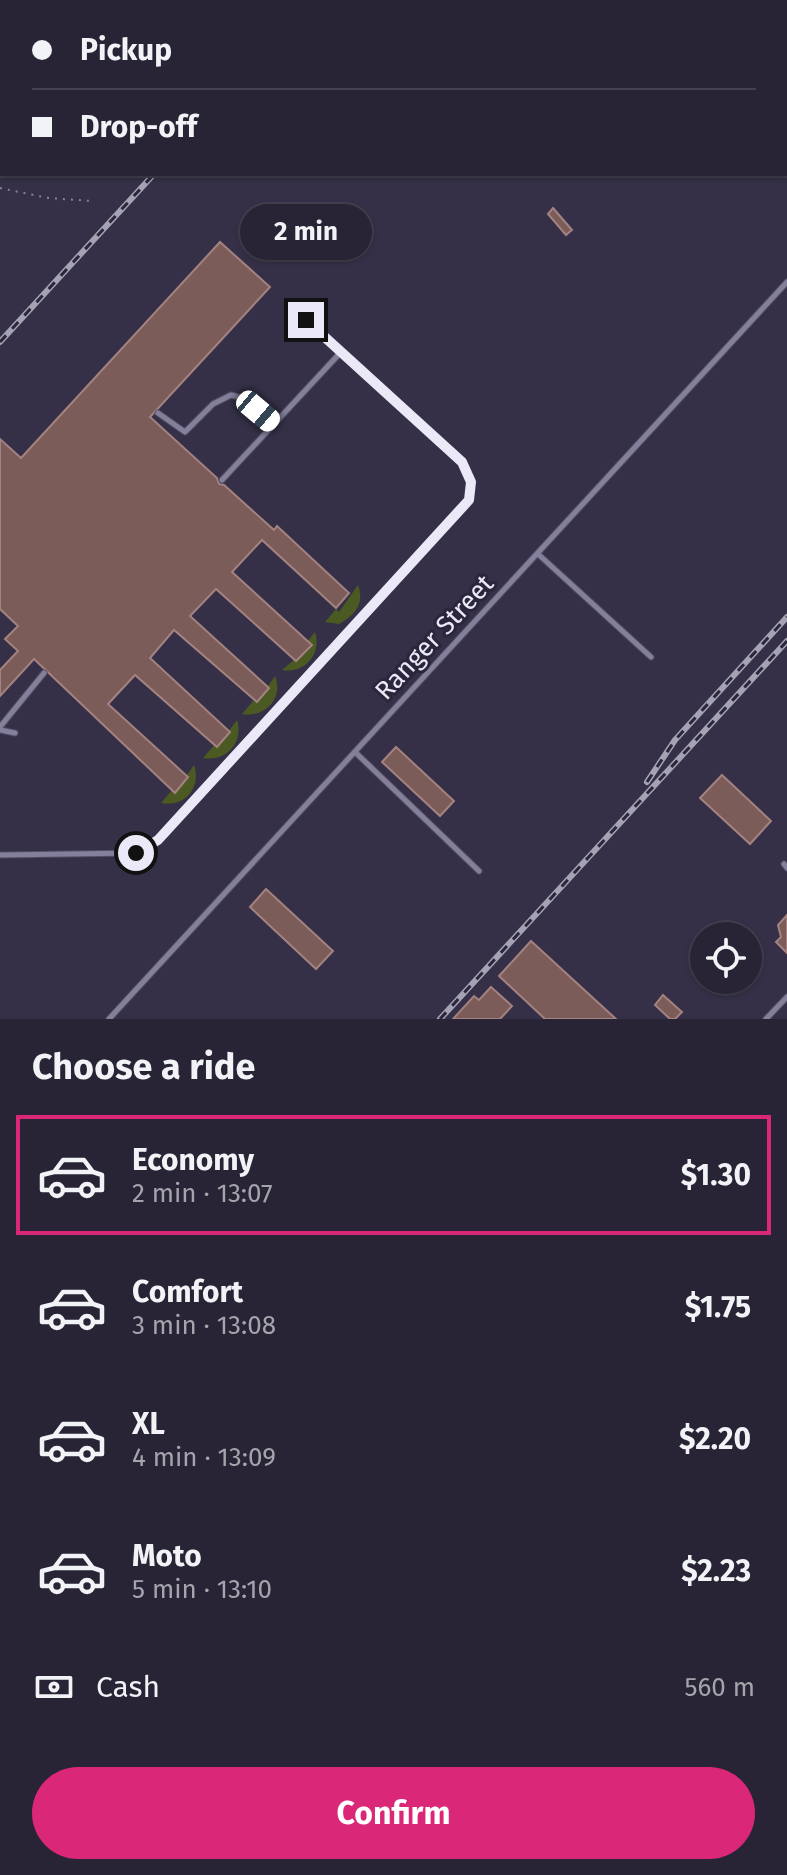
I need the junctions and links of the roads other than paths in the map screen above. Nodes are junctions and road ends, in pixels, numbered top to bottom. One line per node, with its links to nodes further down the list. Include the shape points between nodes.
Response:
1 (787, 282): 7 (lane, Ranger Street)
2 (306, 320): 3 (lane)
3 (341, 352): 5 (lane); 13 (lane, via 462,462 472,491 464,510 149,848 136,853)
4 (158, 413): 5 (lane, via 185,432 213,404 231,395 243,398)
5 (273, 424): 6 (lane)
6 (222, 480)
7 (538, 554): 8 (lane); 12 (lane, Ranger Street)
8 (651, 657)
9 (44, 673): 10 (lane)
10 (0, 729): 11 (lane)
11 (15, 733)
12 (355, 752): 14 (lane); 16 (lane, Ranger Street)
13 (0, 855)
14 (479, 871)
15 (787, 997): 17 (lane)
16 (109, 1019)
17 (766, 1019)

